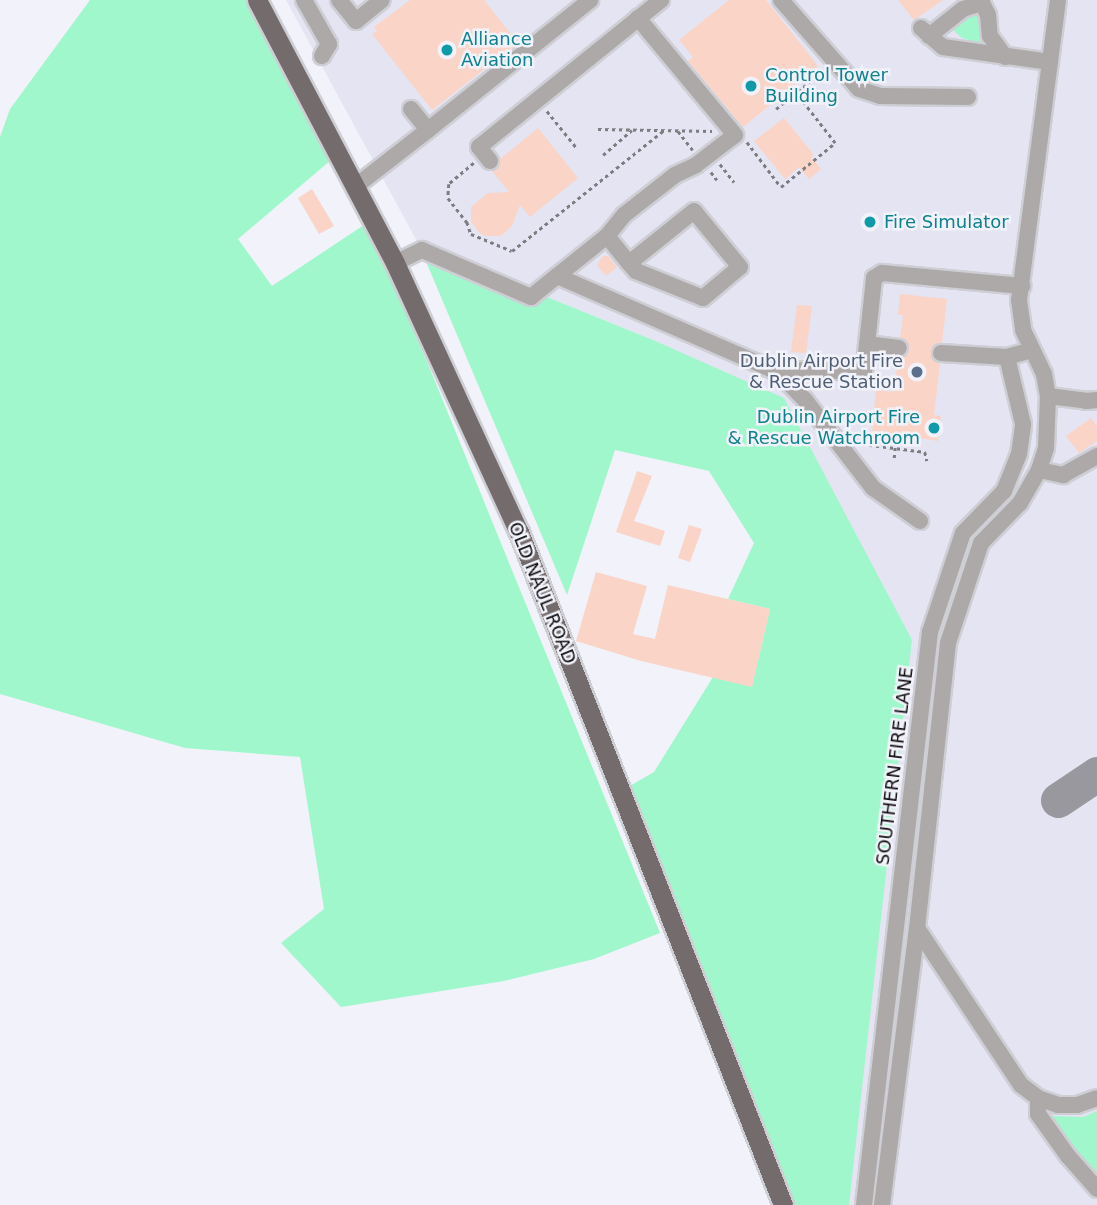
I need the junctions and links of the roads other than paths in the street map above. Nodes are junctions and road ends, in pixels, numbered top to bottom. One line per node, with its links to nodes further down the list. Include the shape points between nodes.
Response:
1 (257, 0): 17 (main road, OLD NAUL ROAD, via 301,69)
2 (304, 0): 10 (lane, via 329,44)
3 (339, 0): 4 (lane, via 356,21)
4 (382, 0)
5 (590, 0): 15 (lane)
6 (661, 0): 9 (lane)
7 (781, 0): 13 (lane, via 859,89 880,96)
8 (1058, 0): 12 (lane)
9 (638, 18): 16 (lane, via 479,147); 18 (lane, via 735,135 624,215)
10 (322, 56)
11 (1005, 57): 11 (lane, via 943,47 925,32 982,3 990,36); 12 (lane)
12 (1050, 62): 22 (lane)
13 (968, 97)
14 (411, 109): 15 (lane)
15 (428, 130): 17 (lane)
16 (487, 158)
17 (356, 186): 19 (main road, OLD NAUL ROAD)
18 (607, 236): 20 (lane); 21 (lane)
19 (395, 263): 21 (lane, via 422,250 531,297); 38 (main road, OLD NAUL ROAD, via 519,532)
20 (629, 263): 20 (lane, via 694,211 740,267 703,298 636,271)
21 (556, 276): 28 (lane)
22 (1022, 286): 23 (lane, via 882,273 874,278); 25 (lane, via 1023,330)
23 (867, 344): 24 (lane); 28 (lane, via 863,372)
24 (899, 348)
25 (1032, 350): 27 (lane); 29 (lane)
26 (941, 353): 27 (lane)
27 (1007, 357): 39 (lane, SOUTHERN FIRE LANE, via 1023,424 1019,454 1004,491 963,533 930,632)
28 (778, 372): 33 (lane, via 873,488)
29 (1048, 396): 30 (lane); 32 (lane, via 1047,438)
30 (1097, 400)
31 (1097, 456): 32 (lane, via 1063,475)
32 (1039, 470): 34 (lane, via 1020,503 981,543 948,643)
33 (920, 521)
34 (917, 928): 35 (lane, via 1008,1068); 40 (lane)
35 (1038, 1098): 36 (lane, via 1058,1105); 37 (lane, via 1038,1114)
36 (1097, 1098)
37 (1097, 1189)
38 (783, 1205)
39 (864, 1205)
40 (882, 1205)

